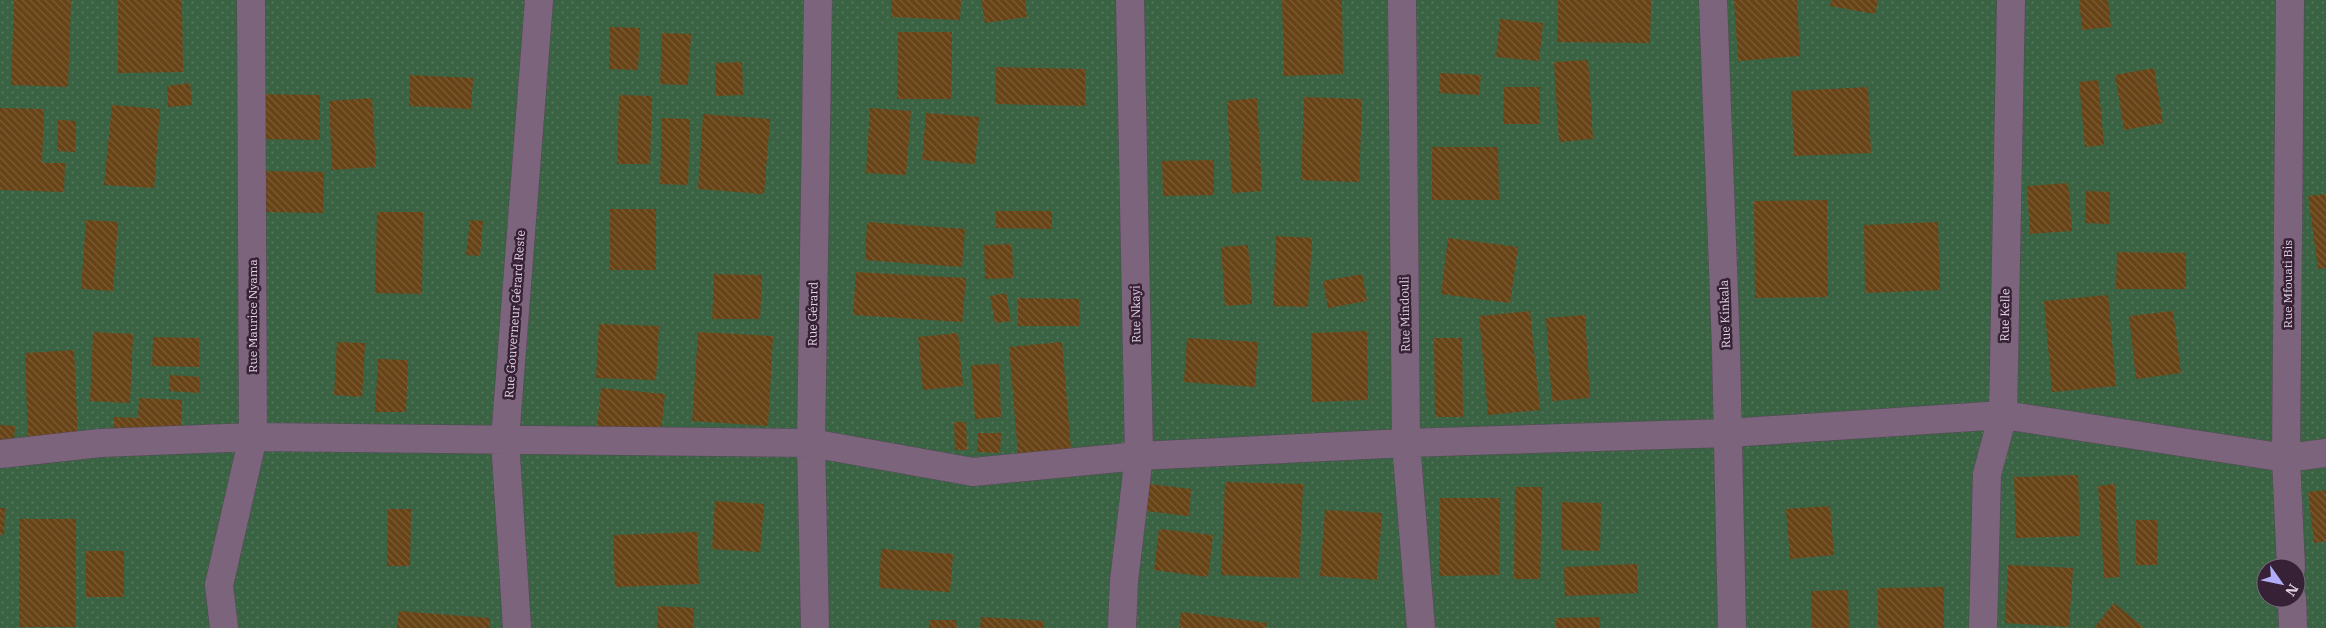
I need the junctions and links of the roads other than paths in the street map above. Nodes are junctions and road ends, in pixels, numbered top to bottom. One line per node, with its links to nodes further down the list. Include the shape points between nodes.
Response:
1 (251, 0): 11 (street, Rue Maurice Nyama)
2 (539, 0): 12 (street, Rue Gouverneur Gérard Reste)
3 (818, 0): 13 (street, Rue Gérard)
4 (1130, 0): 17 (street, Rue Nkayi)
5 (1402, 0): 14 (street, Rue Mindouli)
6 (1713, 0): 10 (street, Rue Kinkala)
7 (2012, 0): 9 (street, Rue Kelle)
8 (2290, 0): 18 (street, Rue Mfouati Bis)
9 (2003, 415): 10 (street); 18 (street); 27 (street, Rue Kelle, via 1987,474)
10 (1728, 433): 14 (street); 26 (street, Rue Kinkala)
11 (253, 437): 12 (street); 16 (street, via 100,444); 21 (street, Rue Maurice Nyama, via 219,585)
12 (505, 440): 13 (street); 22 (street, Rue Gouverneur Gérard Reste)
13 (811, 443): 17 (street, via 973,472); 23 (street, Rue Gérard)
14 (1406, 443): 17 (street); 25 (street, Rue Mindouli)
15 (2326, 453): 18 (street)
16 (0, 454)
17 (1139, 456): 24 (street, Rue Nkayi, via 1124,580)
18 (2286, 458): 19 (street, Rue Mfouati Bis)
19 (2291, 558)
20 (2292, 608): 28 (street)
21 (224, 628)
22 (517, 628)
23 (815, 628)
24 (1122, 628)
25 (1421, 628)
26 (1732, 628)
27 (1983, 628)
28 (2293, 628)

